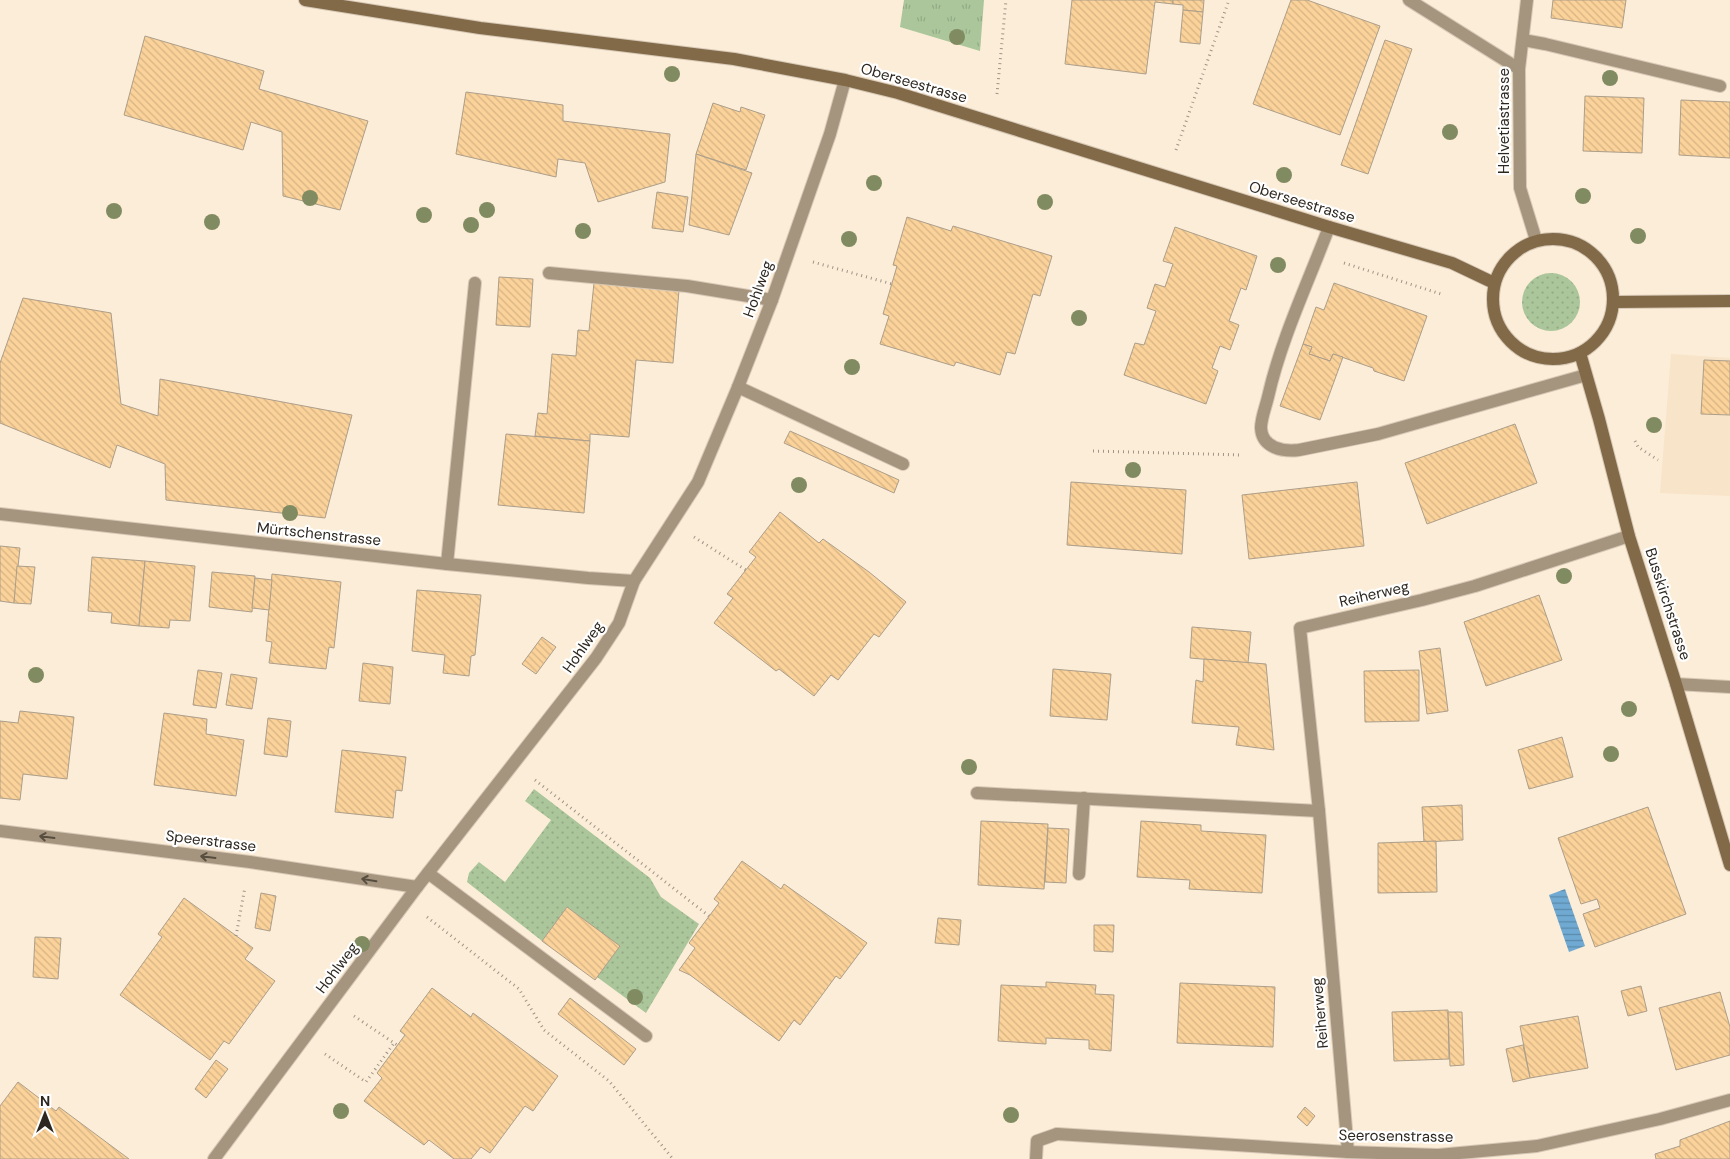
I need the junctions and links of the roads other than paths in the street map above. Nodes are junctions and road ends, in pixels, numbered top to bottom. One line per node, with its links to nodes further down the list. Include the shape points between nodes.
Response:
1 (305, 0): 6 (street, Oberseestrasse, via 480,28 734,59)
2 (1409, 0): 5 (street)
3 (1527, 0): 4 (street, Helvetiastrasse)
4 (1522, 40): 5 (street, Helvetiastrasse); 7 (street)
5 (1519, 69): 9 (street, Helvetiastrasse, via 1520,188)
6 (845, 80): 8 (street, Oberseestrasse, via 898,93); 13 (street, Hohlweg, via 830,134)
7 (1720, 86)
8 (1329, 227): 12 (street, Oberseestrasse, via 1452,263); 17 (street, via 1274,370 1261,428 1264,439 1273,447 1299,450 1378,434)
9 (1536, 240): 12 (street, via 1518,250 1503,265); 15 (street, via 1556,238 1576,243 1593,254 1606,269)
10 (549, 273): 13 (street, via 688,286)
11 (475, 283): 22 (street)
12 (1494, 283): 16 (street, via 1492,303 1497,322 1507,339 1523,351 1541,358 1561,359)
13 (772, 300): 18 (street, Hohlweg)
14 (1730, 301): 15 (street)
15 (1614, 302): 16 (street, via 1607,327)
16 (1580, 353): 17 (street, Busskirchstrasse)
17 (1586, 375): 21 (street, Busskirchstrasse)
18 (738, 387): 19 (street); 23 (street, Hohlweg, via 698,482)
19 (903, 464)
20 (0, 514): 22 (street, Mürtschenstrasse)
21 (1629, 536): 24 (street, Busskirchstrasse); 28 (street, Reiherweg, via 1475,586 1300,628)
22 (446, 564): 23 (street, Mürtschenstrasse)
23 (634, 581): 31 (street, Hohlweg, via 615,630 596,658)
24 (1676, 684): 25 (street); 30 (street, Busskirchstrasse)
25 (1730, 687)
26 (977, 793): 27 (street)
27 (1084, 798): 28 (street); 32 (street)
28 (1319, 811): 36 (street, Reiherweg)
29 (0, 831): 33 (street, Speerstrasse, one-way to 29, via 250,862)
30 (1730, 864)
31 (428, 873): 33 (street, Hohlweg); 34 (street)
32 (1079, 874)
33 (417, 887): 37 (street, Hohlweg)
34 (646, 1036)
35 (1730, 1100): 36 (street, Seerosenstrasse, via 1537,1146 1438,1155)
36 (1348, 1152): 38 (street, Seerosenstrasse, via 1057,1134 1037,1141)
37 (214, 1159)
38 (1036, 1159)

